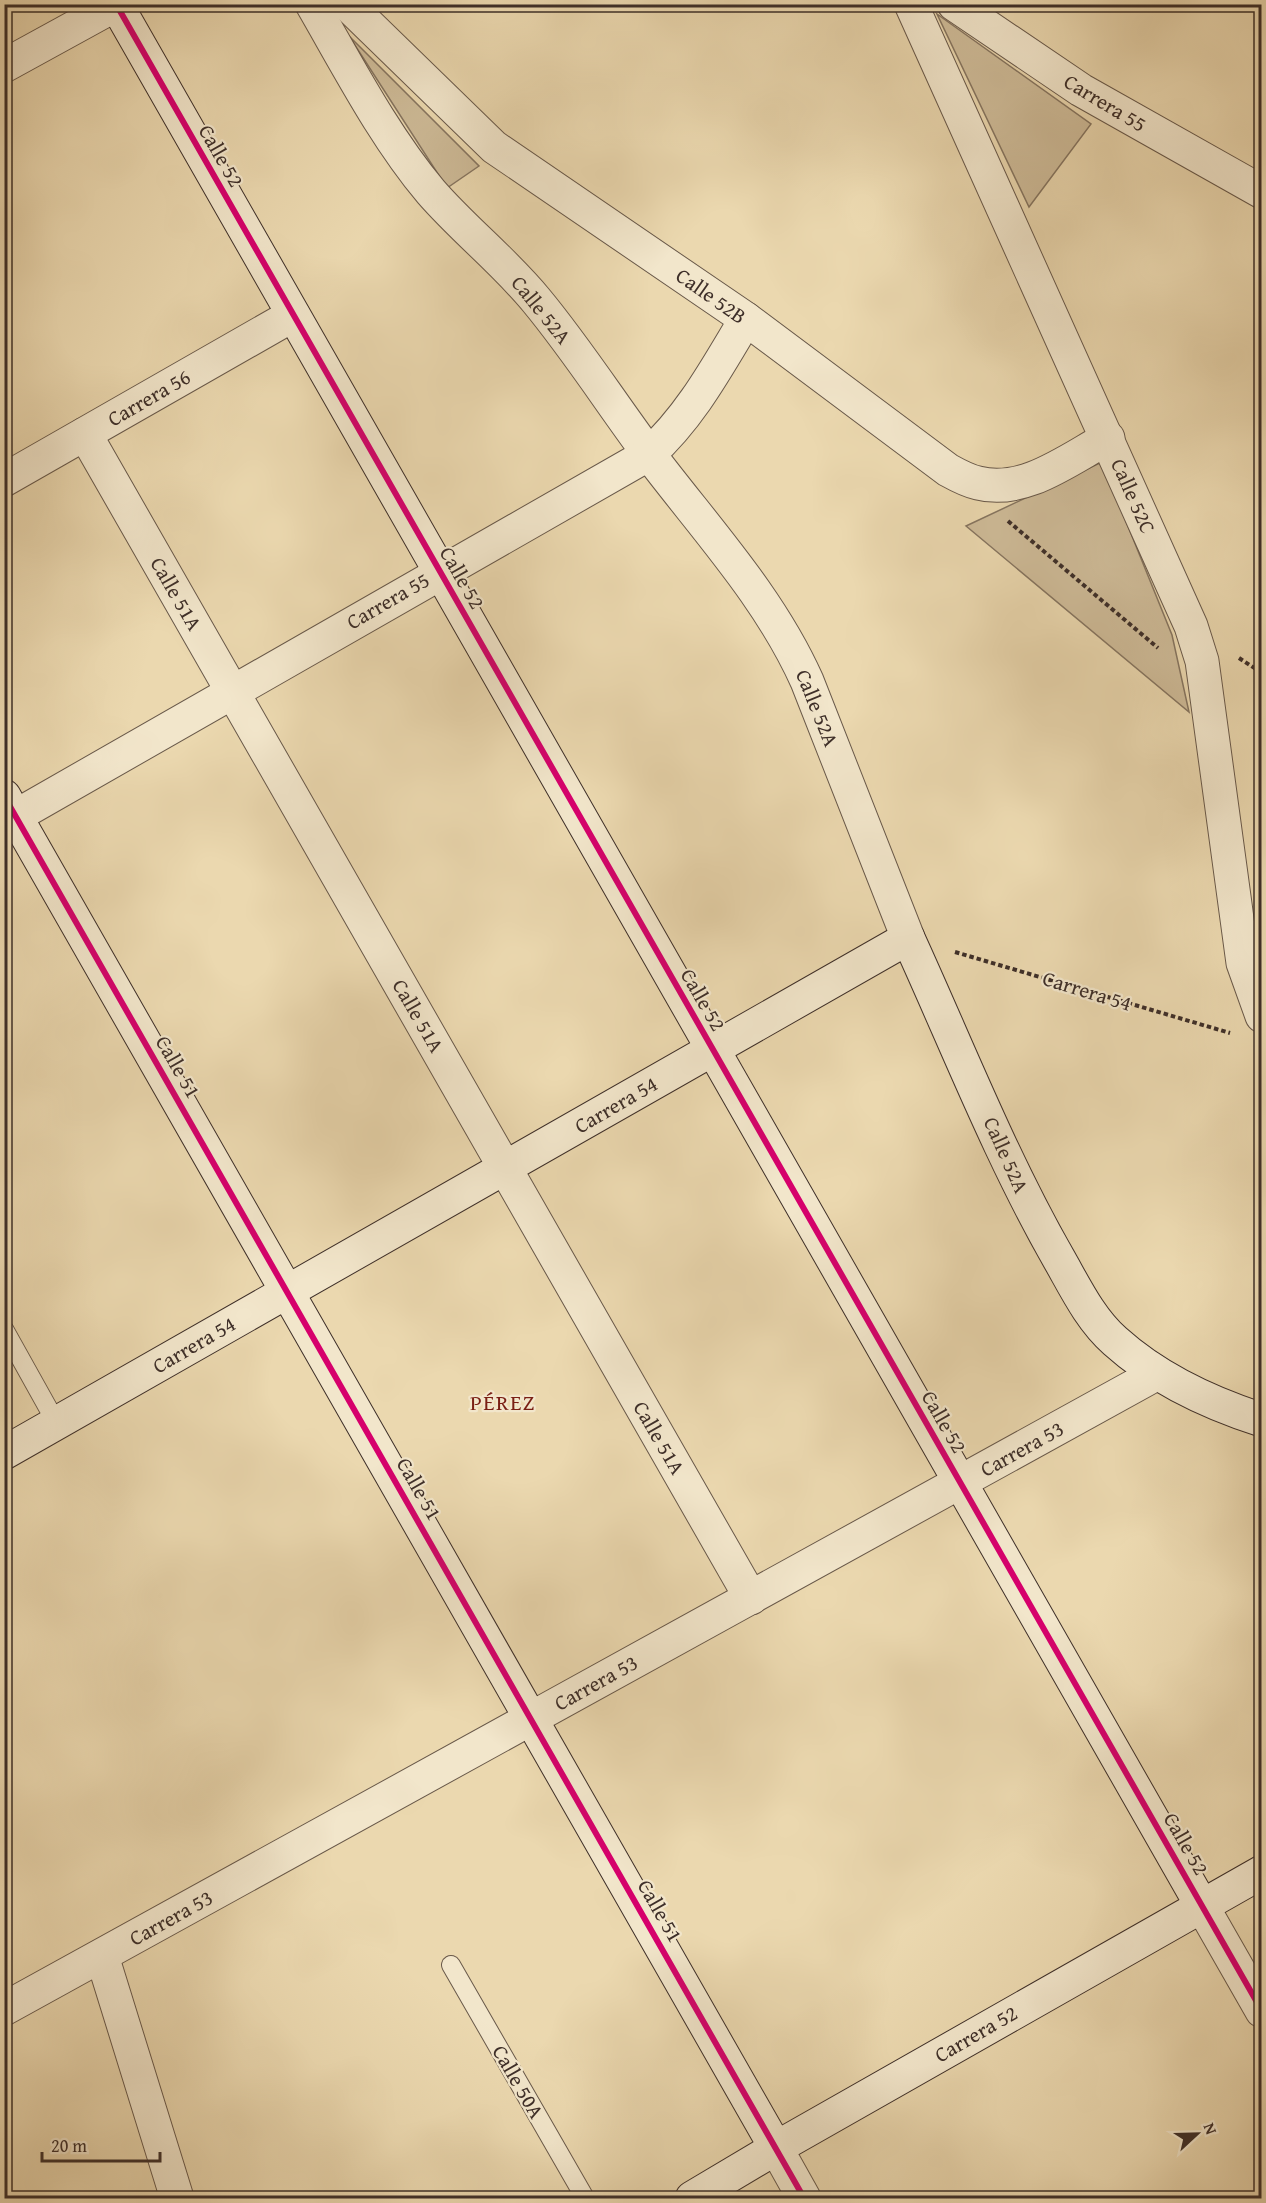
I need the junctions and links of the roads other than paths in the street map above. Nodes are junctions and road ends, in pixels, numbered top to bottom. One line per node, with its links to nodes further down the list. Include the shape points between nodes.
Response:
1 (312, 4): 12 (street, Calle 52A, via 388,134 431,191 536,300)
2 (347, 4): 9 (street, Calle 52B, via 494,147)
3 (911, 4): 11 (street, Calle 52C)
4 (954, 4): 7 (street, Carrera 55, via 1081,90)
5 (117, 5): 6 (street); 8 (street, Calle 52)
6 (4, 66)
7 (1262, 192)
8 (293, 315): 10 (street, Carrera 56); 14 (street, Calle 52)
9 (746, 319): 11 (street, Calle 52B, via 948,470 978,483 1004,486 1029,481); 12 (street, Carrera 55, via 691,409)
10 (85, 434): 13 (street, Carrera 56); 15 (street, Calle 51A)
11 (1108, 438): 18 (street, Calle 52C, via 1191,626 1202,661)
12 (649, 454): 14 (street, Carrera 55); 17 (street, Calle 52A, via 770,612 795,653)
13 (4, 480)
14 (440, 572): 15 (street, Carrera 55); 19 (street, Calle 52)
15 (232, 691): 16 (street, Carrera 55); 20 (street, Calle 51A)
16 (10, 806): 21 (street, Calle 51)
17 (908, 938): 19 (street, Carrera 54); 23 (street, Calle 52A, via 1031,1210 1054,1251 1086,1307 1113,1340)
18 (1250, 1026)
19 (713, 1050): 20 (street, Carrera 54); 27 (street, Calle 52)
20 (505, 1168): 21 (street, Carrera 54); 28 (street, Calle 51A)
21 (287, 1292): 25 (street, Carrera 54); 29 (street, Calle 51)
22 (4, 1329): 25 (lane)
23 (1156, 1374): 24 (street, Calle 52A); 27 (street, Carrera 53)
24 (1262, 1420)
25 (57, 1424): 26 (street, Carrera 54)
26 (4, 1454)
27 (960, 1483): 28 (street, Carrera 53); 31 (street, Calle 52)
28 (751, 1598): 29 (street, Carrera 53)
29 (531, 1719): 32 (street, Carrera 53); 36 (street, Calle 51)
30 (1262, 1872): 31 (street, Carrera 52)
31 (1202, 1906): 35 (street, Calle 52); 36 (street, Carrera 52)
32 (102, 1956): 34 (street, Carrera 53); 37 (street)
33 (451, 1965): 38 (lane, Calle 50A)
34 (4, 2009)
35 (1262, 2011)
36 (776, 2148): 39 (street, Carrera 52); 40 (street, Calle 51)
37 (177, 2199)
38 (585, 2199)
39 (692, 2199)
40 (804, 2199)

